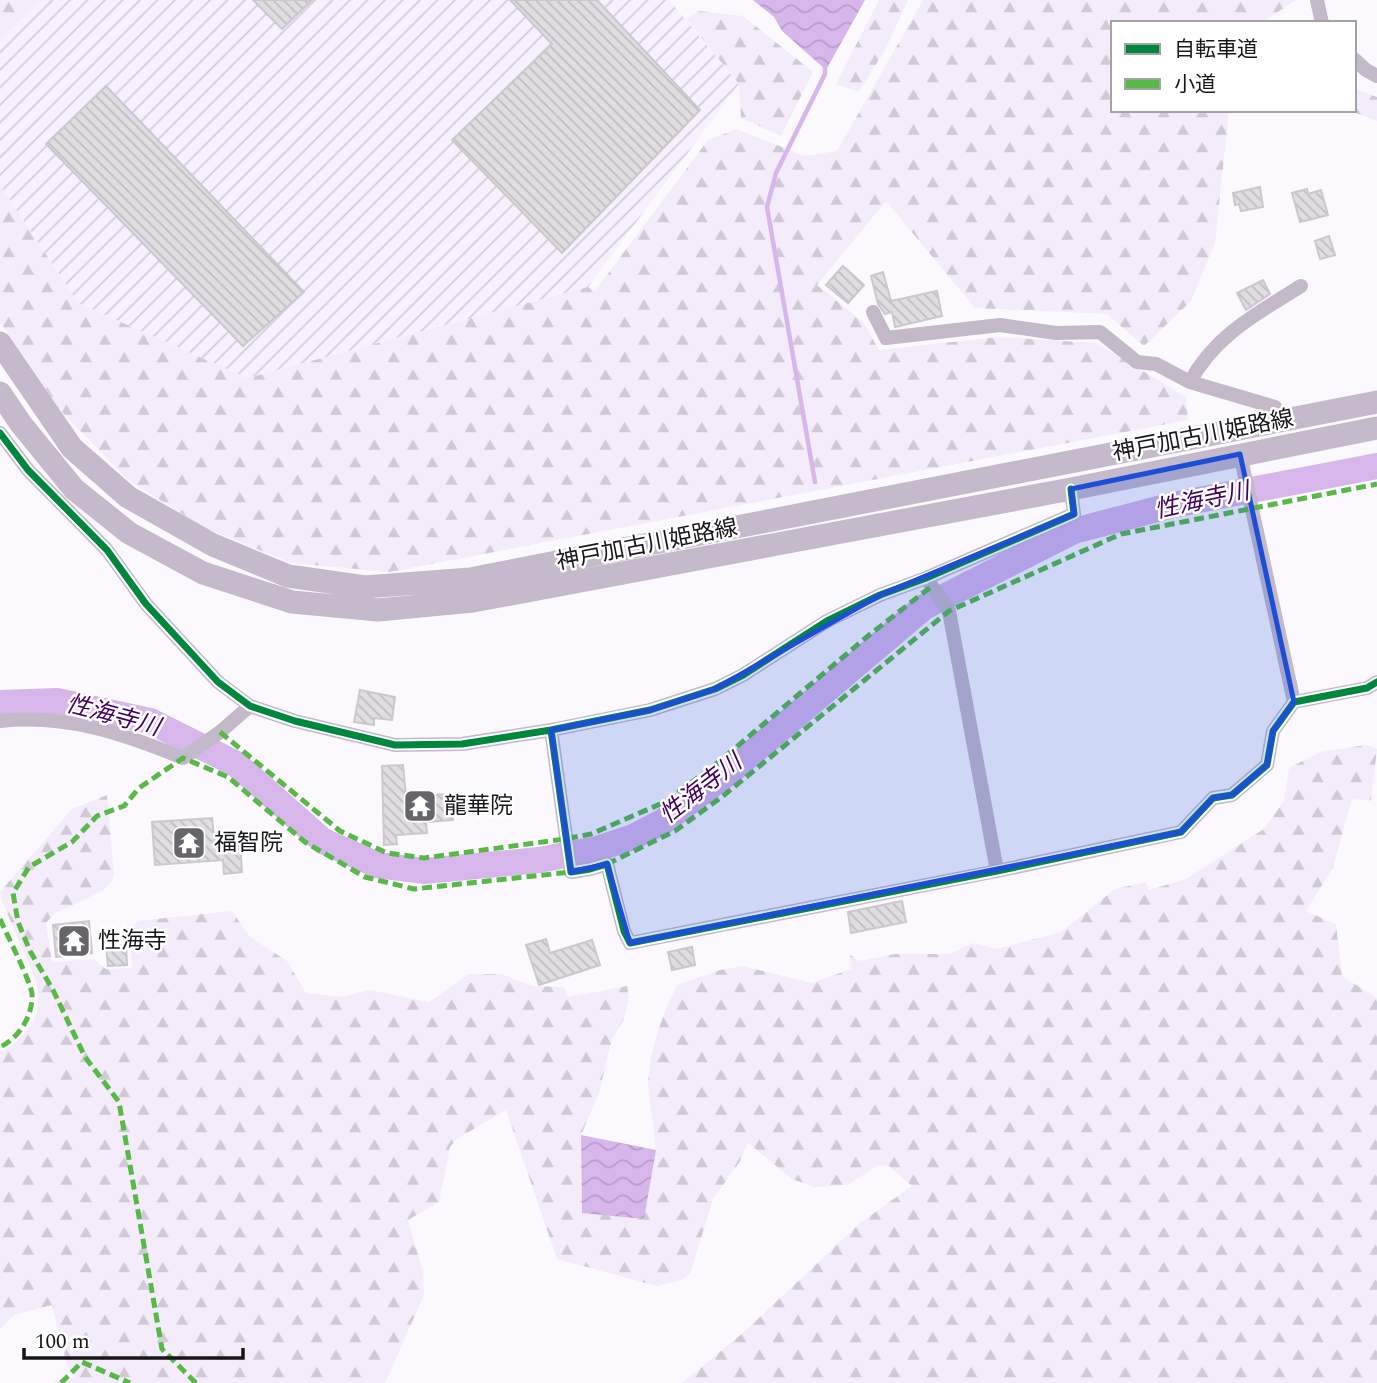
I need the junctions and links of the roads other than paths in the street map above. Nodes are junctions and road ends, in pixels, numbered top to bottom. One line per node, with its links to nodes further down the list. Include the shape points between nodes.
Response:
1 (1317, 0): 2 (street)
2 (1322, 21)
3 (1356, 61): 4 (street)
4 (1377, 76)
5 (1301, 286): 8 (street, via 1232,328)
6 (873, 312): 8 (street, via 886,338 1000,325 1100,332 1137,362 1156,364)
7 (0, 343): 11 (main road, 神戸加古川姫路線, via 72,448 128,497 213,545 288,576 365,587 470,579)
8 (1190, 382): 11 (street, via 1275,407)
9 (0, 393): 15 (main road, 神戸加古川姫路線, via 74,489 129,533 203,573 292,602 378,610 473,601)
10 (1377, 402): 11 (main road, 神戸加古川姫路線)
11 (1278, 422)
12 (1377, 428): 14 (main road, 神戸加古川姫路線)
13 (0, 433): 19 (street, via 28,470 107,550 176,639 218,682)
14 (1241, 459): 15 (main road, 神戸加古川姫路線); 18 (street)
15 (1071, 489): 16 (street, via 1074,514)
16 (929, 582): 21 (street, via 880,595 827,621 715,689 650,710); 22 (street, via 949,611)
17 (1377, 682): 18 (street)
18 (1294, 702): 22 (street, via 1273,731 1268,765 1233,795 1213,798 1181,832)
19 (250, 706): 20 (street, via 183,758 85,724 31,718); 21 (street, via 395,745 462,744)
20 (0, 721)
21 (551, 730): 22 (street, via 570,872 607,864 630,943)
22 (997, 871)

